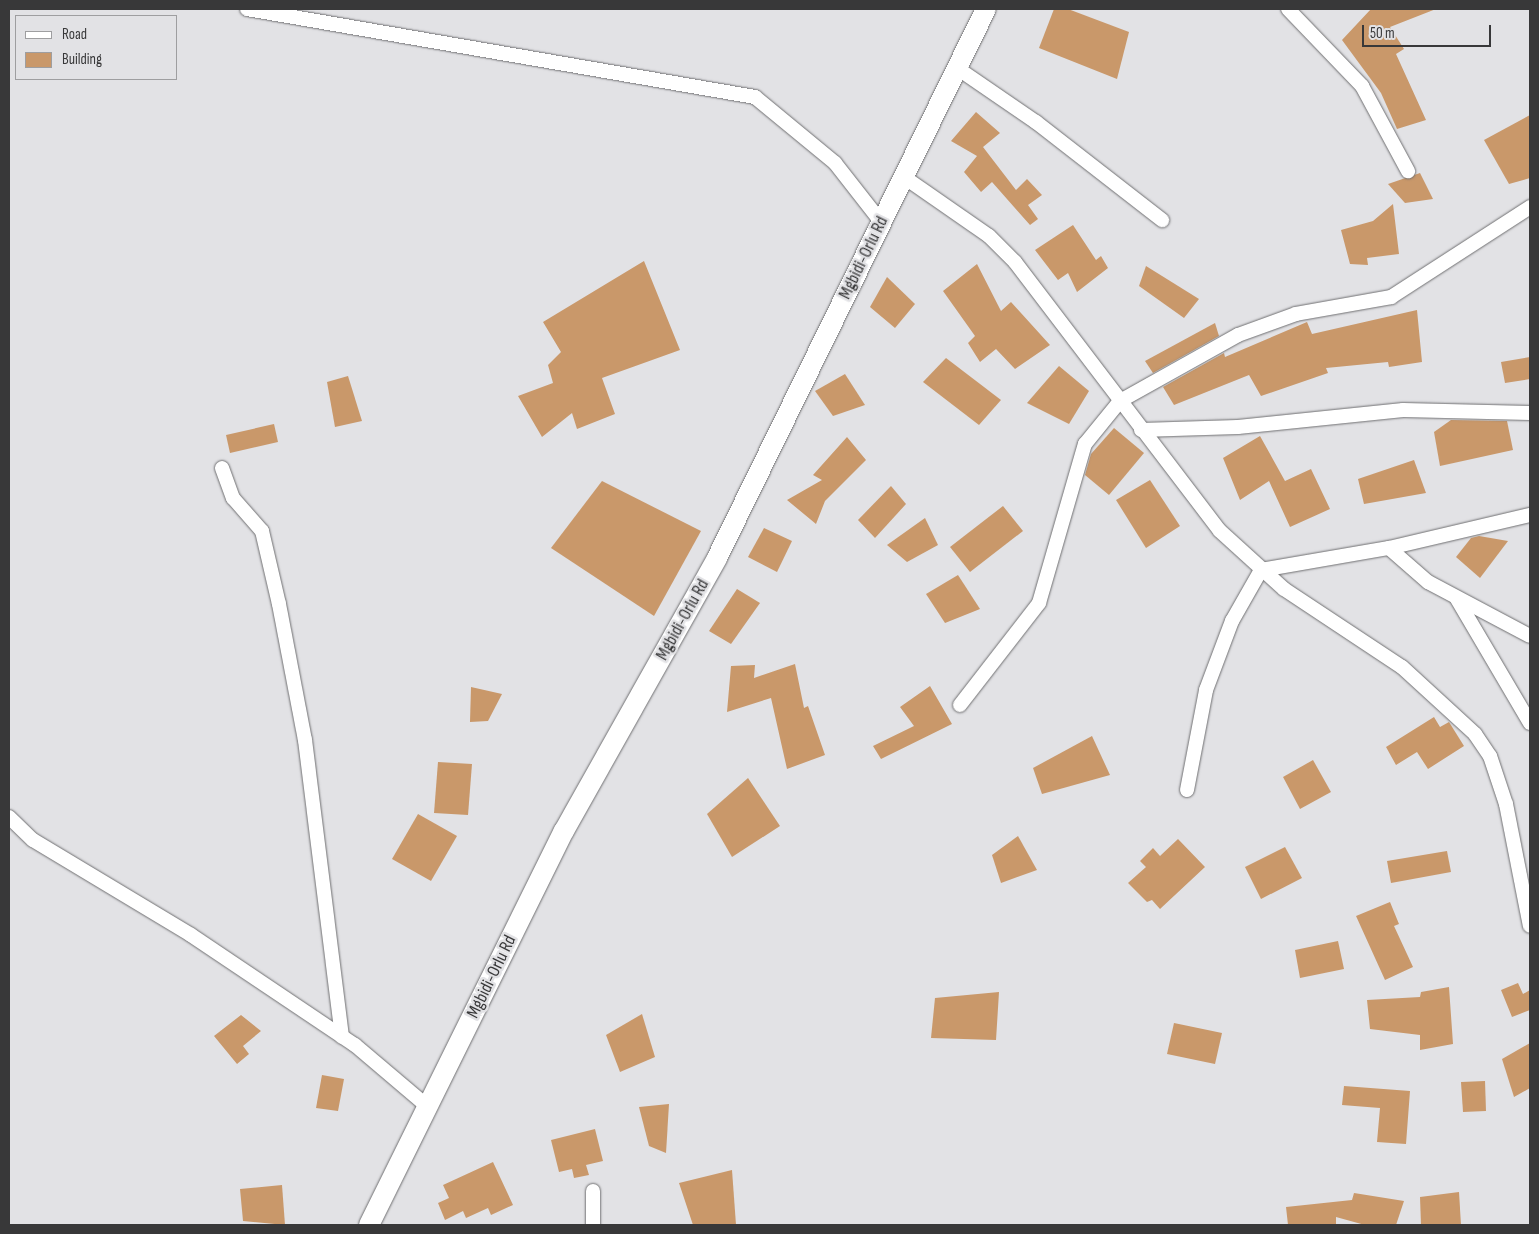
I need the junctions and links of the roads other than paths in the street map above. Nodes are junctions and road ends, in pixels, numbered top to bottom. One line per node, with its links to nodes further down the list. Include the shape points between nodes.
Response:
1 (247, 9): 9 (street, via 755,97 835,163)
2 (986, 9): 4 (main road, Mgbidi-Orlu Rd)
3 (1288, 9): 5 (street, via 1362,86)
4 (957, 68): 6 (main road, Mgbidi-Orlu Rd); 8 (street, via 1036,122)
5 (1408, 170)
6 (904, 177): 9 (main road, Mgbidi-Orlu Rd); 10 (street, via 989,236 1015,262)
7 (1530, 207): 10 (street, via 1390,297 1296,314 1238,335)
8 (1162, 220)
9 (882, 223): 25 (main road, Mgbidi-Orlu Rd, via 717,558 564,831)
10 (1120, 401): 12 (street); 19 (street, via 1085,444 1039,603)
11 (1530, 413): 12 (street, via 1403,410 1238,427)
12 (1141, 430): 16 (street, via 1191,498)
13 (222, 468): 24 (street, via 233,498 262,531 280,604 305,740)
14 (1530, 515): 15 (street)
15 (1389, 548): 16 (street); 17 (street, via 1428,582)
16 (1261, 570): 21 (street, via 1232,621 1206,690); 23 (street, via 1402,667 1475,734 1490,756 1506,804)
17 (1458, 599): 18 (street); 20 (street)
18 (1530, 636)
19 (960, 705)
20 (1530, 723)
21 (1187, 790)
22 (9, 818): 24 (street, via 33,840 190,935)
23 (1530, 926)
24 (342, 1037): 25 (street)
25 (428, 1107): 27 (main road, Mgbidi-Orlu Rd)
26 (593, 1192): 28 (street)
27 (369, 1225)
28 (593, 1225)

